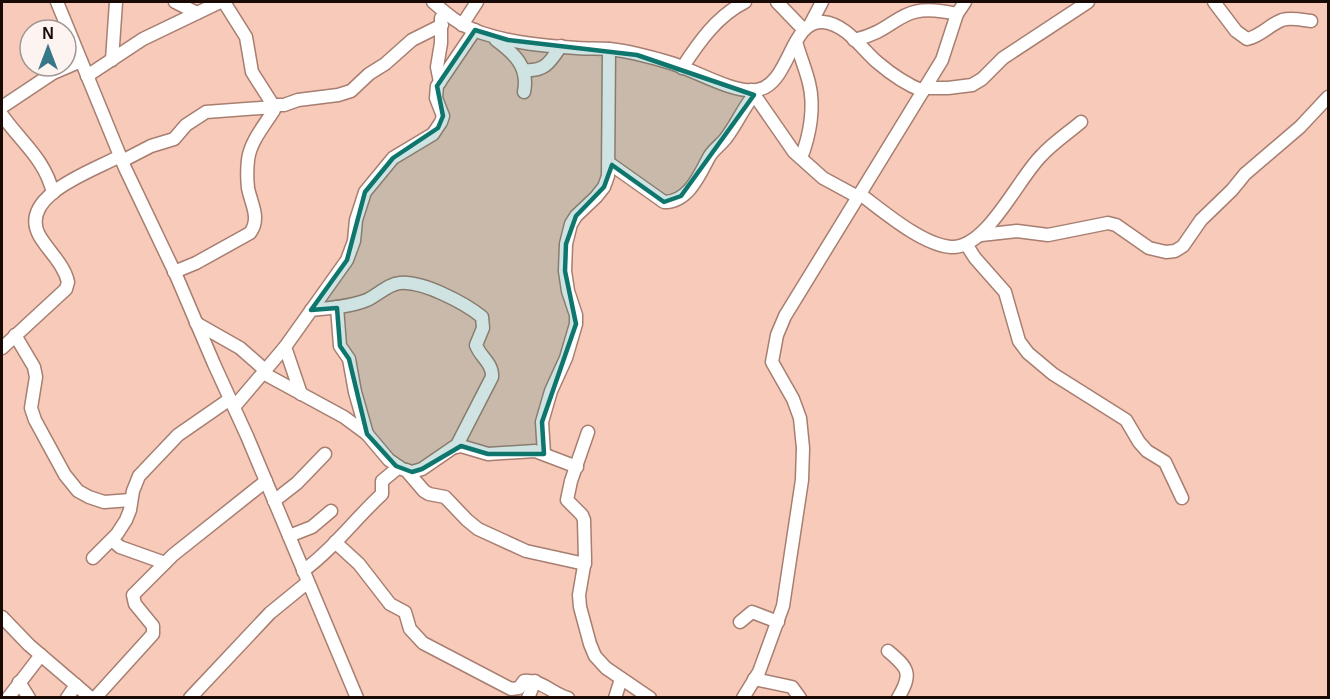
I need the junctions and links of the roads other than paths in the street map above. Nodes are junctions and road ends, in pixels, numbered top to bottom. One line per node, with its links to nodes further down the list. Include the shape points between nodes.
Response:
1 (57, 2): 27 (street)
2 (116, 2): 26 (street)
3 (222, 2): 14 (street); 36 (street, via 246,37 252,72)
4 (477, 2): 18 (street)
5 (745, 2): 28 (street, via 725,13)
6 (777, 2): 19 (street)
7 (822, 2): 19 (street)
8 (965, 2): 15 (street)
9 (1088, 2): 32 (street, via 1003,58 972,85)
10 (1214, 2): 16 (street, via 1247,39 1281,21)
11 (180, 3): 14 (street)
12 (437, 5): 17 (street); 18 (street)
13 (942, 6): 15 (street); 22 (street, via 909,10 877,32)
14 (197, 13): 26 (street, via 143,39)
15 (957, 14): 32 (street, via 942,60)
16 (1311, 21)
17 (442, 25): 31 (street, via 437,66); 36 (street, via 412,40 351,91)
18 (462, 25): 20 (street)
19 (807, 28): 22 (street, via 823,22 832,24); 23 (street)
20 (475, 30): 21 (street); 31 (street)
21 (490, 36): 24 (street); 29 (street, via 517,57)
22 (854, 40): 32 (street, via 905,85)
23 (796, 42): 34 (street, via 774,82); 40 (street, via 811,103)
24 (561, 46): 25 (street); 29 (street, via 540,70)
25 (609, 49): 28 (street); 42 (street)
26 (112, 60): 30 (street)
27 (81, 62): 30 (street); 37 (street, via 53,73)
28 (682, 68): 34 (street)
29 (524, 70): 33 (street)
30 (87, 76): 41 (street)
31 (440, 82): 49 (street, via 435,93 443,116 441,122 433,134 393,158 365,192 347,260)
32 (923, 90): 44 (street)
33 (524, 93)
34 (753, 93): 40 (street); 42 (street, via 692,187 671,202 664,202)
35 (1329, 97): 45 (street, via 1245,174 1175,251 1149,249 1108,223 1048,235 1017,231)
36 (273, 106): 41 (street, via 206,112 174,139); 47 (street, via 248,157 248,188 255,226 250,233)
37 (2, 107)
38 (2, 115): 43 (street, via 45,167)
39 (1081, 122): 45 (street, via 1042,154)
40 (801, 158): 44 (street, via 823,178)
41 (121, 159): 43 (street, via 62,185); 47 (street)
42 (609, 163): 61 (street, via 604,187 576,216 566,244 565,271 576,324 542,423)
43 (53, 193): 51 (street, via 40,205 34,222 68,282 62,293)
44 (859, 195): 46 (street, via 919,235 941,245); 78 (street, via 785,316 772,352 772,362 800,418 803,448 793,545)
45 (981, 235): 46 (street)
46 (966, 244): 65 (street, via 1005,292 1019,341 1028,353 1053,374 1126,420 1147,451 1165,462)
47 (174, 272): 50 (street)
48 (337, 307): 49 (street); 58 (street, via 340,346 349,359); 59 (street, via 366,300 400,283 444,295 482,317 483,328 476,345 490,364 492,377)
49 (311, 309): 52 (street)
50 (196, 322): 54 (street, via 240,348); 56 (street)
51 (15, 335): 53 (street); 66 (street, via 34,367 31,408 35,420 65,475 78,491 89,497 104,502)
52 (285, 347): 54 (street); 55 (street)
53 (2, 348)
54 (264, 372): 55 (street); 56 (street)
55 (301, 394): 58 (street)
56 (232, 403): 64 (street); 66 (street, via 178,435 139,476)
57 (588, 432): 62 (street)
58 (367, 434): 63 (street)
59 (456, 447): 61 (street, via 488,454); 63 (street, via 422,469)
60 (325, 454): 67 (street)
61 (544, 454): 62 (street)
62 (577, 467): 74 (street, via 567,500 584,520)
63 (402, 469): 71 (street, via 382,481 382,494); 74 (street, via 424,492 445,497 478,529 526,551)
64 (266, 481): 67 (street); 73 (street)
65 (1182, 498)
66 (130, 500): 70 (street, via 126,520)
67 (274, 501): 69 (street)
68 (331, 512): 69 (street, via 312,527)
69 (289, 536): 75 (street)
70 (112, 540): 72 (street); 73 (street, via 120,547)
71 (335, 542): 75 (street); 83 (street, via 359,564 390,604 405,612 410,629 423,643 511,688 519,688 524,681)
72 (93, 558)
73 (165, 563): 90 (street, via 132,598 153,626 153,634)
74 (585, 564): 82 (street, via 579,595 585,628 595,656)
75 (305, 577): 91 (street); 92 (street)
76 (2, 617): 80 (street)
77 (740, 622): 78 (street, via 752,612)
78 (778, 622): 81 (street)
79 (888, 651): 99 (street, via 906,667 906,683)
80 (40, 655): 84 (street); 85 (street)
81 (754, 679): 97 (street); 98 (street, via 792,687)
82 (621, 680): 86 (street); 95 (street)
83 (535, 681): 93 (street); 94 (street)
84 (19, 682): 87 (street); 88 (street)
85 (76, 685): 89 (street); 90 (street)
86 (644, 694): 96 (street)
87 (8, 698)
88 (29, 698)
89 (67, 698)
90 (93, 698)
91 (190, 698)
92 (357, 698)
93 (528, 698)
94 (568, 698)
95 (615, 698)
96 (627, 698)
97 (743, 698)
98 (800, 698)
99 (898, 698)

